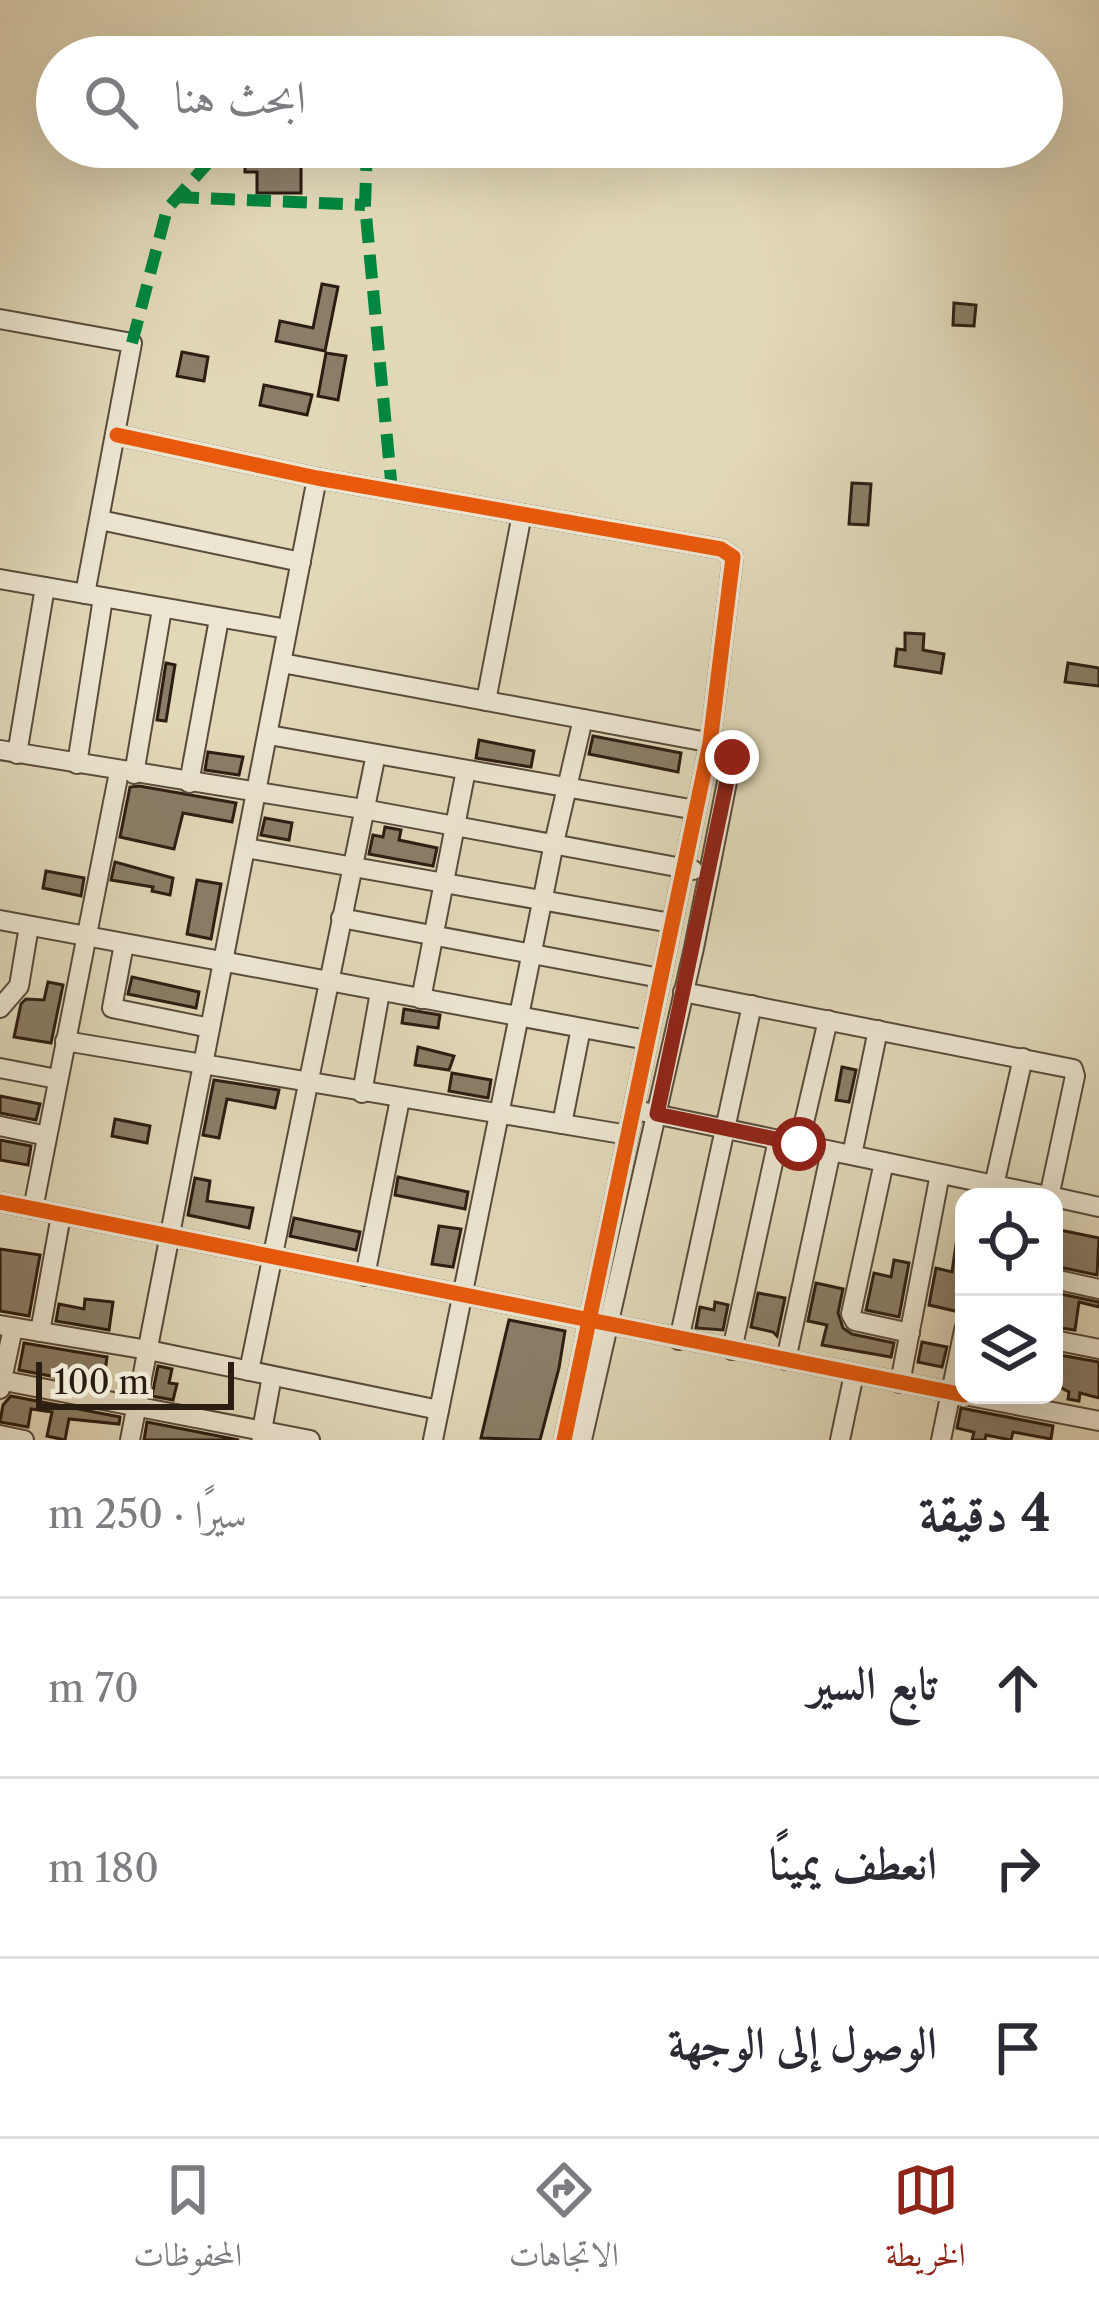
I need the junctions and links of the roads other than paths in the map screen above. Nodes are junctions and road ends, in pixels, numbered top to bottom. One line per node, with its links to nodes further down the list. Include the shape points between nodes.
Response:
1 (0, 319): 2 (street, via 132,344)
2 (117, 435): 3 (street); 5 (street)
3 (317, 478): 4 (street); 6 (street)
4 (522, 514): 14 (street); 17 (street, via 729,552 734,565)
5 (100, 520): 6 (street); 9 (street)
6 (302, 562): 12 (street)
7 (0, 579): 8 (street)
8 (45, 587): 9 (street); 18 (street)
9 (94, 596): 10 (street); 20 (street)
10 (162, 609): 11 (street); 22 (street)
11 (219, 619): 12 (street); 23 (street)
12 (287, 629): 13 (street)
13 (282, 663): 14 (street); 16 (street)
14 (486, 701): 15 (street)
15 (583, 718): 17 (street); 24 (street)
16 (269, 735): 19 (street); 25 (street)
17 (710, 742): 27 (street); 33 (street, via 725,748 732,764)
18 (8, 752): 20 (street)
19 (376, 754): 21 (street); 26 (street)
20 (77, 764): 22 (street)
21 (466, 770): 24 (street); 28 (street)
22 (126, 773): 23 (street); 41 (street)
23 (189, 783): 25 (street)
24 (567, 788): 27 (street); 29 (street)
25 (257, 793): 26 (street); 30 (street)
26 (363, 809): 28 (street); 31 (street)
27 (696, 810): 32 (street)
28 (456, 825): 29 (street); 34 (street)
29 (554, 843): 32 (street); 35 (street)
30 (246, 848): 31 (street); 44 (street)
31 (352, 865): 34 (street); 36 (street)
32 (682, 868): 33 (street); 37 (street)
33 (710, 873): 48 (street)
34 (445, 882): 35 (street); 40 (street)
35 (543, 900): 37 (street); 43 (street)
36 (341, 918): 40 (street); 46 (street)
37 (671, 922): 45 (street)
38 (3, 924): 39 (street)
39 (29, 926): 41 (street); 51 (street, via 19,986)
40 (433, 935): 43 (street); 49 (street)
41 (86, 936): 42 (street); 58 (street)
42 (124, 944): 44 (street); 54 (street, via 112,1008)
43 (533, 953): 45 (street); 52 (street)
44 (223, 964): 46 (street); 54 (street)
45 (660, 978): 57 (street)
46 (327, 982): 47 (street); 63 (street)
47 (380, 992): 49 (street); 64 (street)
48 (683, 992): 50 (street); 67 (street)
49 (421, 999): 52 (street)
50 (752, 1005): 53 (street); 71 (street)
51 (0, 1008)
52 (520, 1017): 55 (street); 68 (street)
53 (828, 1020): 56 (street); 75 (street)
54 (210, 1028): 60 (street)
55 (581, 1028): 57 (street); 69 (street)
56 (878, 1030): 59 (street); 77 (street)
57 (647, 1040): 66 (street)
58 (64, 1041): 60 (street); 62 (street)
59 (1023, 1058): 81 (street); 82 (street, via 1075,1073)
60 (203, 1065): 63 (street); 88 (street)
61 (0, 1068): 62 (street)
62 (57, 1079): 73 (street)
63 (309, 1084): 64 (street); 89 (street)
64 (362, 1093): 65 (street)
65 (400, 1100): 68 (street); 90 (street)
66 (633, 1109): 67 (street); 72 (street)
67 (657, 1114): 71 (street); 94 (street)
68 (499, 1115): 69 (street); 93 (street)
69 (562, 1124): 72 (street)
70 (0, 1126): 73 (street)
71 (724, 1129): 74 (street); 98 (street)
72 (628, 1135): 94 (street)
73 (46, 1136): 86 (street)
74 (778, 1140): 75 (street); 102 (street)
75 (799, 1144): 76 (street)
76 (831, 1151): 77 (street); 103 (street)
77 (852, 1155): 78 (street)
78 (884, 1162): 79 (street); 97 (street, via 851,1314)
79 (940, 1174): 80 (street); 97 (street)
80 (984, 1188)
81 (994, 1188)
82 (1053, 1188)
83 (1063, 1200): 85 (street)
84 (0, 1202): 86 (street)
85 (1099, 1207)
86 (33, 1209): 87 (street)
87 (61, 1215): 88 (street); 96 (street)
88 (167, 1236): 89 (street); 101 (street)
89 (274, 1258): 90 (street); 104 (street)
90 (364, 1276): 93 (street)
91 (1063, 1281): 92 (street)
92 (1099, 1289)
93 (460, 1296): 94 (street); 113 (street)
94 (598, 1324): 98 (street); 122 (street); 123 (street)
95 (7, 1326): 96 (street); 107 (street)
96 (40, 1332): 101 (street)
97 (910, 1334): 108 (street)
98 (679, 1340): 102 (street)
99 (1063, 1342): 100 (street)
100 (1099, 1349)
101 (148, 1350): 104 (street); 110 (street)
102 (732, 1350): 103 (street)
103 (786, 1360): 105 (street)
104 (249, 1371): 106 (street)
105 (854, 1374): 108 (street); 117 (street)
106 (272, 1376): 113 (street); 116 (street)
107 (1, 1383): 110 (street)
108 (900, 1383): 109 (street)
109 (955, 1393)
110 (137, 1404): 116 (street); 119 (street)
111 (956, 1404): 125 (street)
112 (1030, 1404): 114 (street)
113 (439, 1410): 121 (street)
114 (1099, 1421)
115 (0, 1435): 118 (street)
116 (261, 1435): 120 (street)
117 (841, 1437): 124 (street)
118 (24, 1440)
119 (130, 1440)
120 (310, 1440)
121 (433, 1440)
122 (564, 1440)
123 (582, 1440)
124 (864, 1440)
125 (941, 1440)

